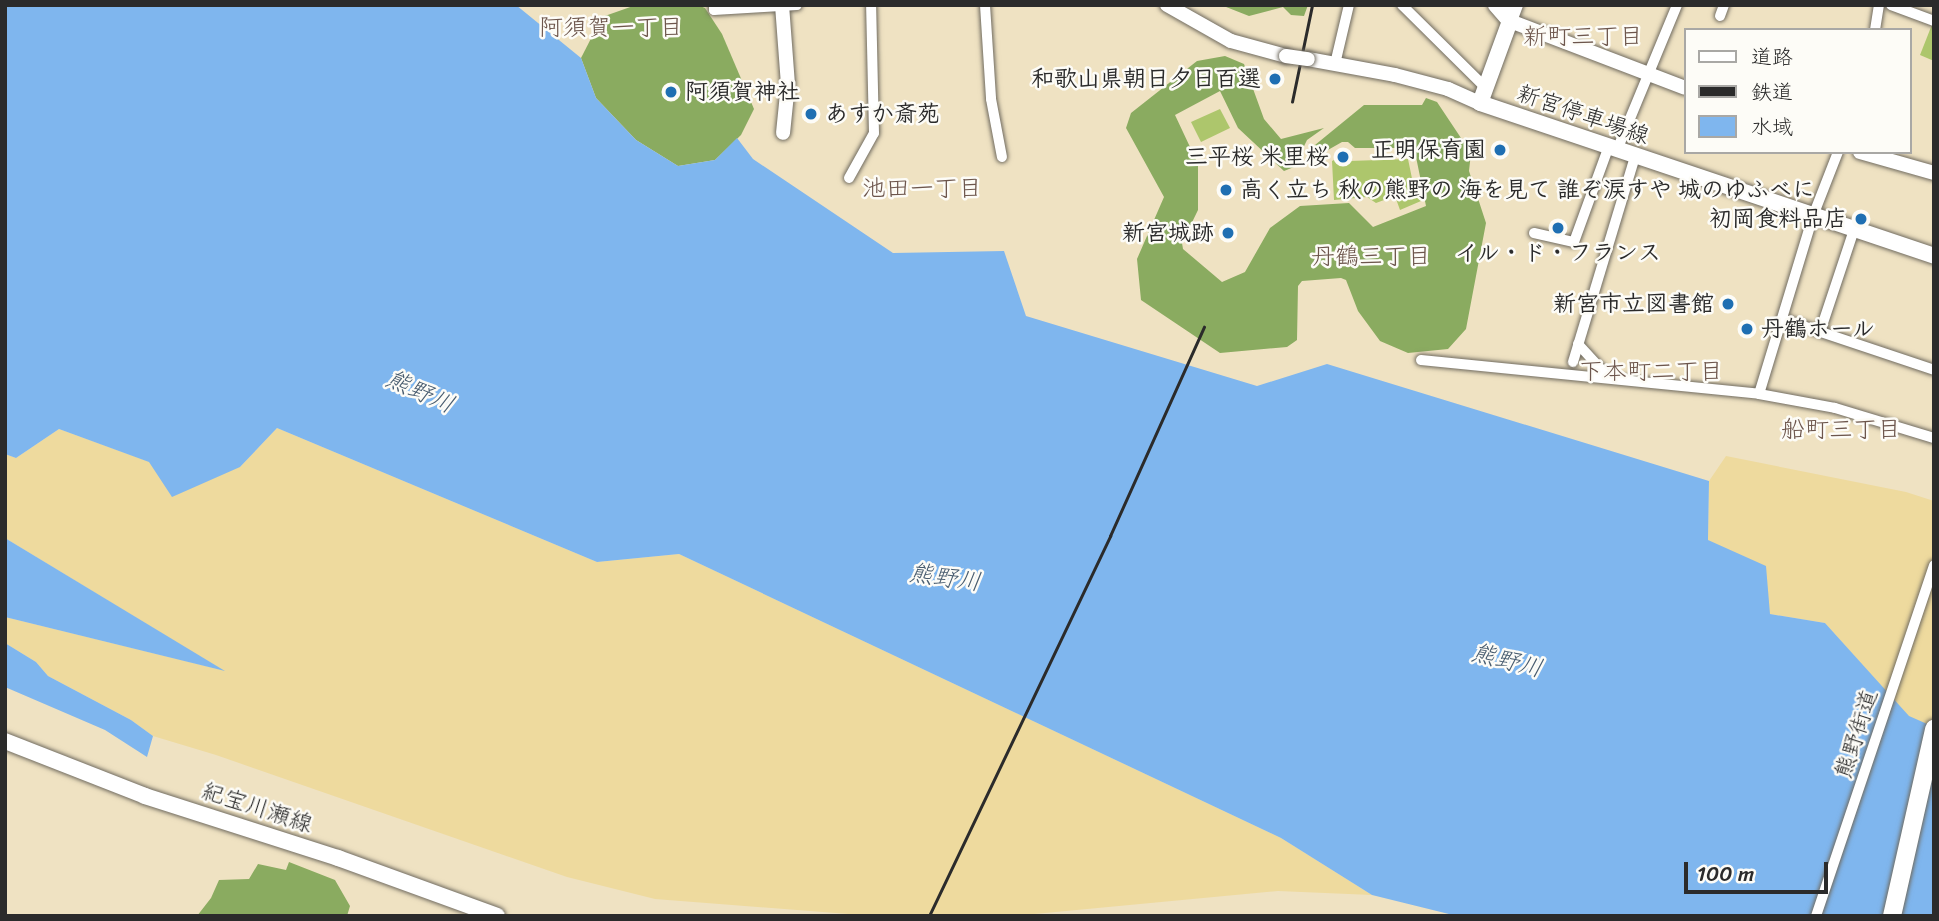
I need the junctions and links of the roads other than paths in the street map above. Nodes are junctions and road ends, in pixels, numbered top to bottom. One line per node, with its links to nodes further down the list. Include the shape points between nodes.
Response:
1 (714, 5): 12 (street, via 714,10)
2 (871, 5): 28 (street, via 874,132)
3 (985, 5): 25 (street, via 991,99)
4 (1167, 5): 17 (street, bridge, via 1231,41)
5 (1349, 5): 17 (street)
6 (1402, 5): 20 (street)
7 (1496, 5): 13 (main road)
8 (1677, 5): 18 (street)
9 (1724, 5): 14 (street)
10 (1879, 5): 16 (street)
11 (1892, 5): 15 (street)
12 (787, 6): 21 (street)
13 (1513, 13): 18 (street); 20 (main road, 新宮停車場線)
14 (1720, 16)
15 (1934, 21)
16 (1875, 28)
17 (1335, 64): 20 (street)
18 (1650, 74): 19 (street); 22 (street)
19 (1684, 88)
20 (1483, 96): 22 (main road, 新宮停車場線)
21 (783, 133)
22 (1613, 148): 26 (main road, 新宮停車場線); 31 (street, via 1574,242)
23 (1837, 154): 29 (street)
24 (1867, 154): 27 (street)
25 (1002, 157)
26 (1635, 157): 29 (main road, 新宮停車場線); 35 (street)
27 (1934, 173)
28 (849, 178)
29 (1813, 216): 30 (main road, 新宮停車場線); 33 (street)
30 (1854, 230): 32 (main road, 新宮停車場線); 34 (street)
31 (1534, 233)
32 (1934, 256)
33 (1782, 320): 34 (street); 40 (street)
34 (1820, 332): 38 (street)
35 (1578, 344): 37 (street); 39 (street)
36 (1421, 360): 39 (street)
37 (1573, 362)
38 (1934, 370)
39 (1609, 377): 40 (street)
40 (1759, 394): 41 (street, via 1835,408)
41 (1934, 438)
42 (1934, 565): 46 (street, 熊野街道)
43 (1934, 729): 47 (highway)
44 (5, 741): 45 (main road, 紀宝川瀬線, via 145,796 338,858)
45 (497, 916)
46 (1816, 916)
47 (1892, 916)

